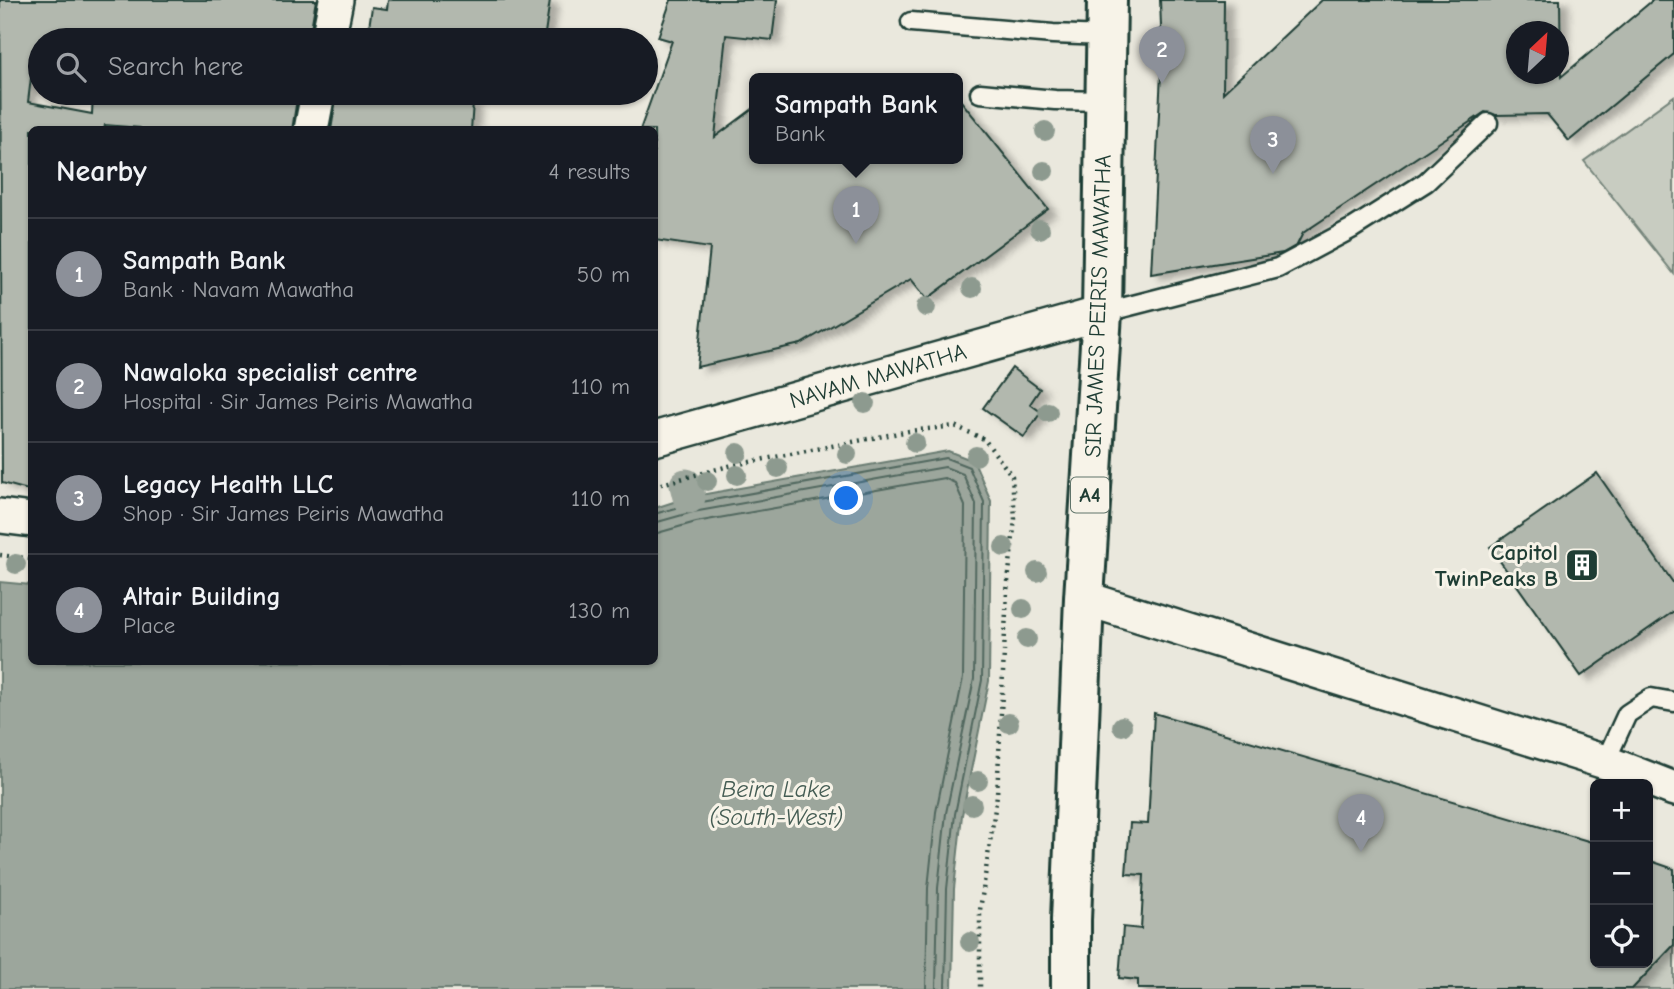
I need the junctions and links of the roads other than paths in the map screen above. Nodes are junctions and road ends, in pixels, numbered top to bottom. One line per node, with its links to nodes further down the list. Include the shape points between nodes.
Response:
1 (336, 0): 4 (street)
2 (1106, 18): 3 (lane, via 1053,34); 6 (highway, SIR JAMES PEIRIS MAWATHA / A4)
3 (911, 22)
4 (330, 28)
5 (980, 93): 6 (lane)
6 (1104, 101): 10 (highway, SIR JAMES PEIRIS MAWATHA / A4)
7 (315, 105): 9 (street)
8 (1488, 123): 10 (lane, via 1426,181 1353,228 1278,268)
9 (311, 126)
10 (1102, 313): 11 (street, NAVAM MAWATHA); 14 (highway, SIR JAMES PEIRIS MAWATHA / A4)
11 (658, 431)
12 (0, 516): 13 (street)
13 (28, 520)
14 (1084, 598): 16 (street); 18 (highway, SIR JAMES PEIRIS MAWATHA / A4)
15 (1674, 702): 16 (lane, via 1651,698 1627,714)
16 (1605, 762): 17 (street)
17 (1674, 789)
18 (1071, 989)

